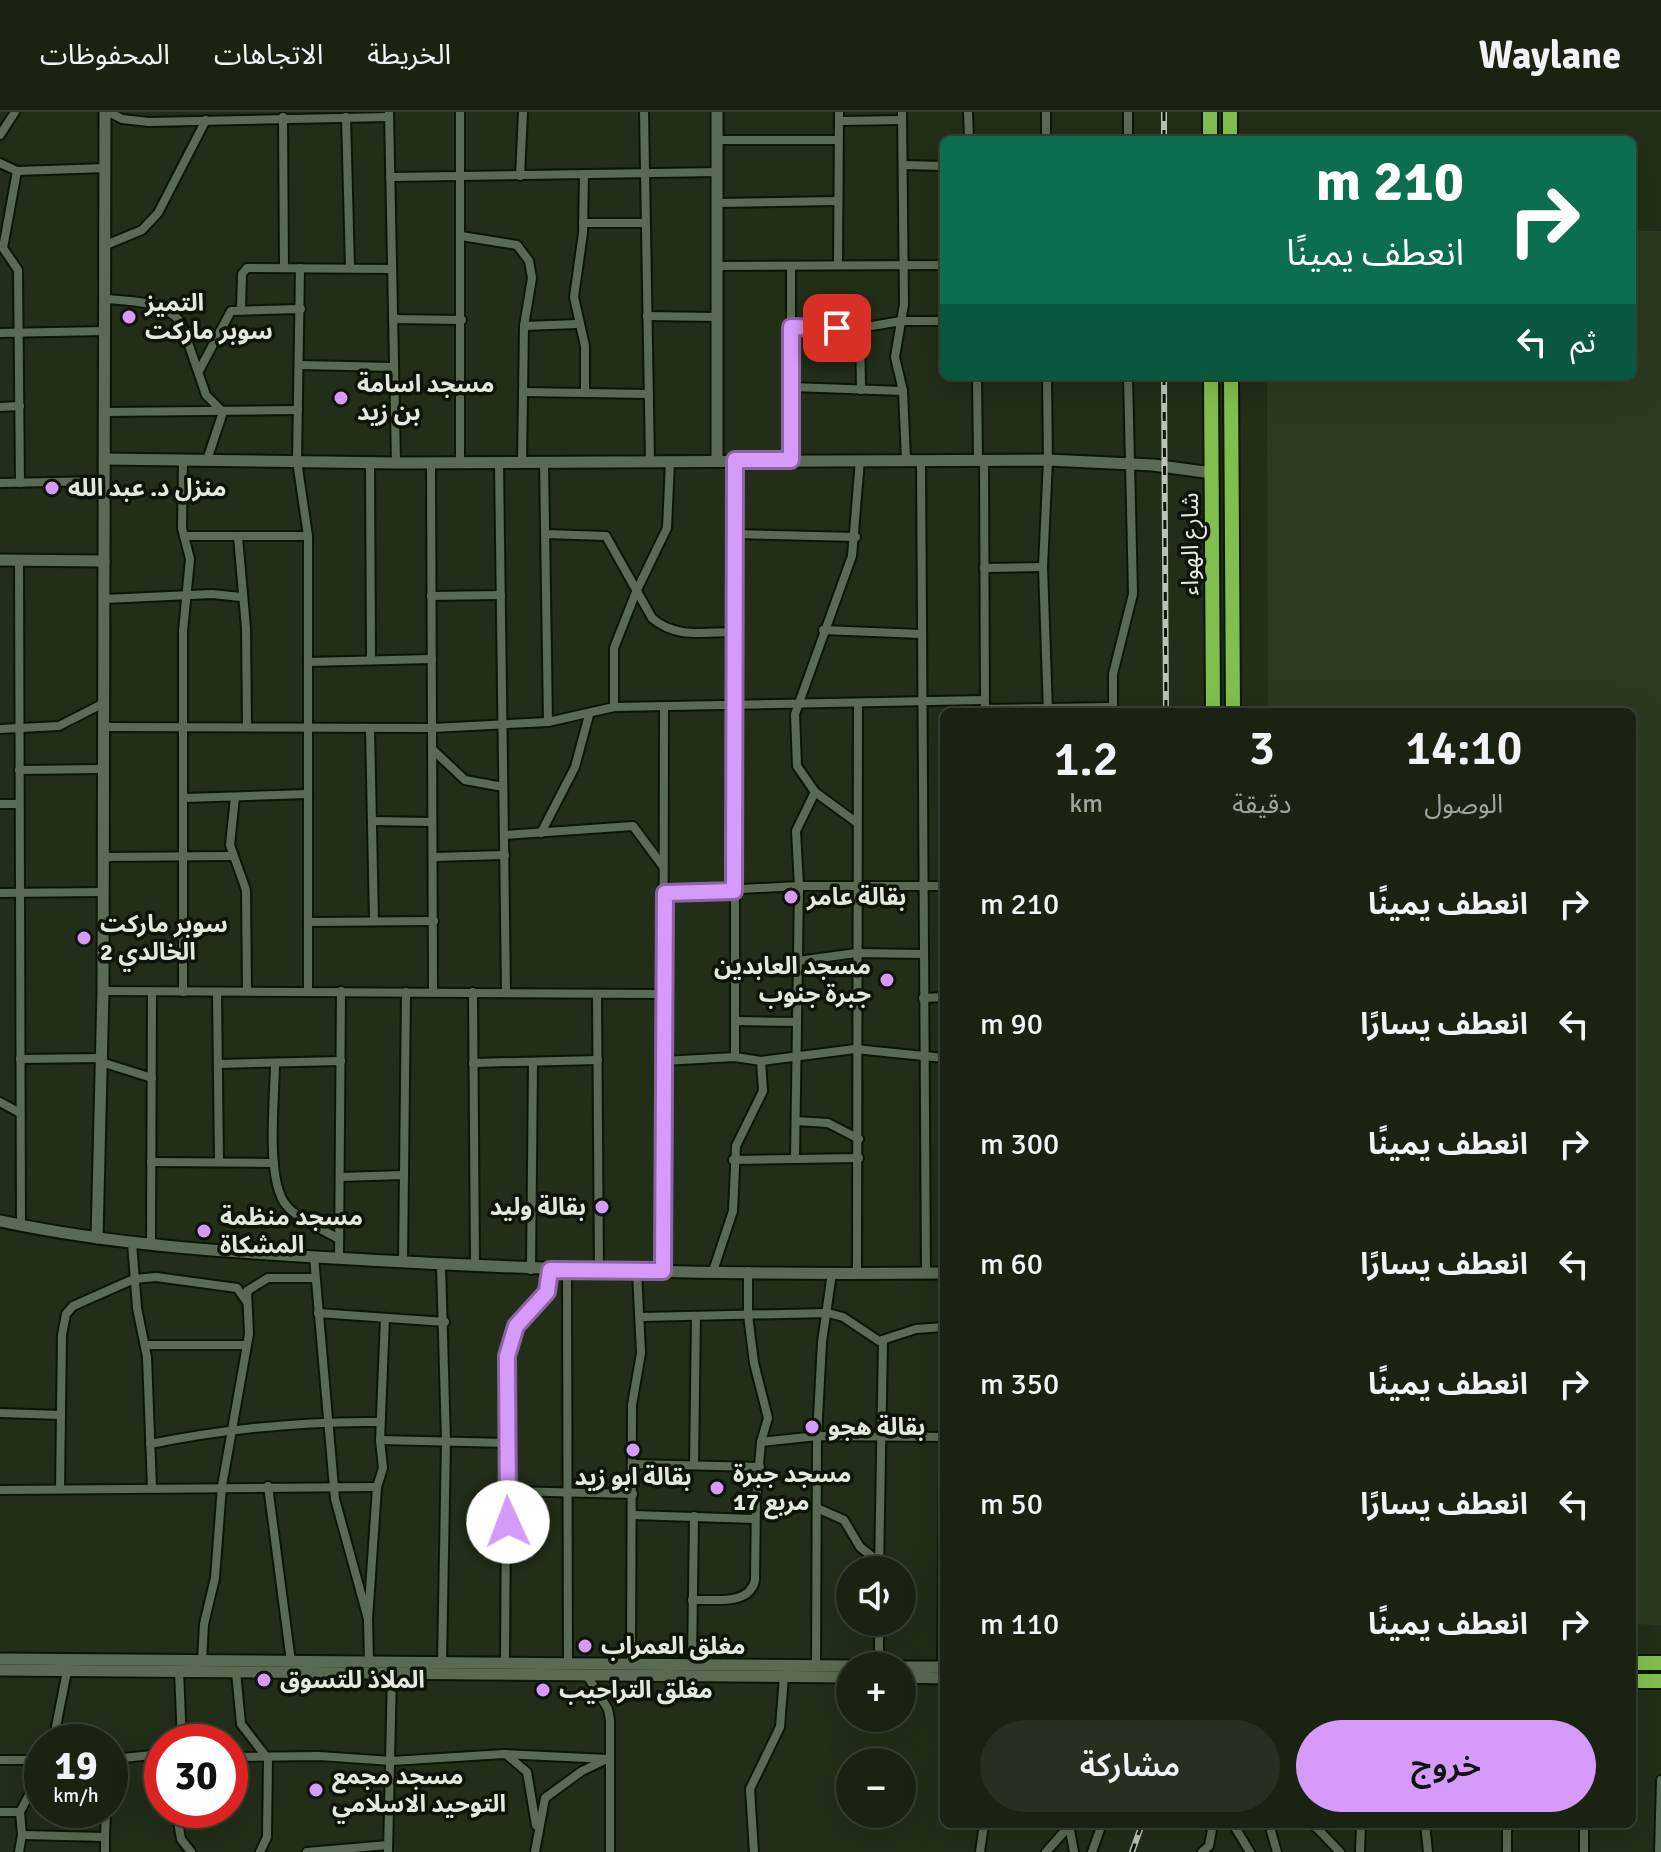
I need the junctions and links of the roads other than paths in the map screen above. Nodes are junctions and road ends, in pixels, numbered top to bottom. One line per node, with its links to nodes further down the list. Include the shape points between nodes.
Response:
1 (15, 112): 18 (street)
2 (107, 112): 17 (street, via 135,122); 29 (street)
3 (460, 112): 34 (street)
4 (523, 112): 35 (street)
5 (644, 112): 31 (street)
6 (717, 112): 24 (street)
7 (968, 112): 19 (street)
8 (1046, 112): 20 (street)
9 (1128, 112): 21 (street)
10 (1210, 112): 22 (highway)
11 (1230, 112): 23 (highway)
12 (389, 114): 16 (street); 36 (street)
13 (839, 116): 14 (street); 25 (street)
14 (902, 116): 27 (street)
15 (283, 117): 16 (street); 17 (street); 49 (street)
16 (346, 117): 51 (street)
17 (206, 120): 42 (street, via 158,213 142,230)
18 (0, 135)
19 (969, 136)
20 (1046, 136)
21 (1128, 136)
22 (1210, 136)
23 (1230, 136)
24 (718, 140): 25 (street); 32 (street)
25 (838, 140): 37 (street)
26 (0, 163): 30 (street)
27 (903, 165): 28 (street); 45 (street)
28 (940, 166)
29 (106, 168): 30 (street); 42 (street)
30 (17, 171): 43 (street)
31 (644, 172): 32 (street); 33 (street); 40 (street)
32 (718, 172): 38 (street)
33 (584, 174): 35 (street); 39 (street)
34 (460, 176): 35 (street); 36 (street); 41 (street)
35 (520, 176)
36 (390, 177): 52 (street)
37 (838, 201): 38 (street); 44 (street)
38 (717, 203): 47 (street)
39 (583, 223): 40 (street); 62 (street, via 574,297)
40 (645, 223): 56 (street)
41 (461, 236): 59 (street); 63 (street, via 509,242 523,250 532,278)
42 (106, 245): 53 (street)
43 (2, 248): 68 (street, via 18,270)
44 (838, 265): 45 (street); 48 (street)
45 (904, 265): 46 (street); 60 (street)
46 (940, 265)
47 (717, 266): 48 (street); 57 (street)
48 (791, 266): 64 (street)
49 (284, 268): 50 (street); 54 (street, via 244,270)
50 (300, 268): 51 (street); 55 (street)
51 (350, 268): 52 (street)
52 (392, 269): 58 (street)
53 (106, 299): 66 (street); 71 (street, via 151,304 173,313)
54 (241, 309): 55 (street); 71 (street, via 227,314)
55 (301, 309): 69 (street)
56 (647, 316): 57 (street); 82 (street)
57 (717, 317): 91 (street)
58 (393, 319): 59 (street); 70 (street)
59 (462, 320): 101 (street)
60 (901, 321): 61 (street); 65 (street); 79 (street, via 895,357)
61 (940, 321)
62 (577, 324): 63 (street); 81 (street, via 585,346)
63 (524, 326): 80 (street)
64 (791, 327): 65 (street); 77 (street)
65 (860, 328): 78 (street)
66 (106, 331): 68 (street); 86 (street)
67 (0, 333): 68 (street)
68 (19, 333): 83 (street)
69 (299, 365): 70 (street); 85 (street)
70 (394, 367): 107 (street)
71 (200, 369): 87 (street, via 206,395)
72 (977, 380): 97 (street)
73 (1047, 380): 98 (street)
74 (1128, 380): 109 (street)
75 (1211, 380): 110 (highway, شارع الهواء)
76 (1231, 380): 149 (highway, شارع الهواء)
77 (792, 387): 78 (street); 93 (street)
78 (861, 390): 79 (street)
79 (903, 391): 95 (street)
80 (523, 392): 81 (street); 102 (street)
81 (585, 392): 82 (street)
82 (649, 394): 104 (street)
83 (20, 406): 84 (street); 113 (street)
84 (0, 407)
85 (298, 410): 87 (street); 99 (street)
86 (105, 412): 87 (street); 88 (street)
87 (223, 412): 90 (street)
88 (105, 459): 89 (street); 111 (street)
89 (183, 460): 90 (street); 116 (street)
90 (207, 460): 99 (street)
91 (717, 460): 92 (street); 105 (street)
92 (735, 460): 93 (street); 115 (street)
93 (791, 460): 94 (street)
94 (860, 460): 95 (street); 119 (street)
95 (906, 460): 96 (street)
96 (921, 460): 97 (street); 133 (street)
97 (981, 460): 98 (street); 124 (street)
98 (1048, 460): 109 (street); 123 (street)
99 (297, 461): 106 (street); 117 (street)
100 (431, 462): 101 (street); 107 (street); 127 (street)
101 (460, 462): 108 (street)
102 (522, 462): 103 (street); 108 (street)
103 (544, 462): 104 (street); 114 (street)
104 (650, 462): 105 (street)
105 (670, 462): 125 (street, via 667,528)
106 (370, 463): 107 (street); 135 (street)
107 (396, 463)
108 (499, 463): 126 (street)
109 (1129, 463): 110 (street); 147 (street, via 1132,608 1118,648)
110 (1212, 473): 148 (highway, شارع الهواء)
111 (105, 481): 113 (street); 122 (street)
112 (0, 483): 113 (street)
113 (20, 483)
114 (545, 534): 125 (street, via 606,536); 151 (street)
115 (734, 534): 119 (street); 132 (street)
116 (184, 536): 118 (street); 129 (street, via 190,559)
117 (308, 536): 118 (street); 136 (street)
118 (238, 537): 128 (street)
119 (856, 537): 131 (street)
120 (19, 559): 121 (street); 122 (street); 160 (street)
121 (0, 560)
122 (104, 561): 130 (street)
123 (1043, 567): 124 (street); 146 (street)
124 (984, 568): 143 (street)
125 (636, 592): 132 (street, via 652,618 673,632); 142 (street, via 614,648)
126 (501, 595): 127 (street); 152 (street)
127 (431, 596): 134 (street)
128 (241, 597): 129 (street); 154 (street)
129 (183, 598): 130 (street); 155 (street)
130 (105, 599): 138 (street)
131 (823, 630): 133 (street); 140 (street)
132 (734, 632): 141 (street)
133 (921, 634): 137 (street)
134 (432, 659): 135 (street); 158 (street)
135 (371, 660): 136 (street)
136 (308, 662): 156 (street)
137 (921, 701): 139 (street); 143 (street); 183 (street)
138 (104, 703): 153 (street); 160 (street, via 59,726)
139 (858, 703): 140 (street); 173 (street)
140 (797, 705): 141 (street); 165 (street, via 794,757)
141 (733, 706): 144 (street); 186 (street)
142 (614, 707): 144 (street); 150 (street)
143 (984, 707): 145 (street)
144 (664, 708): 181 (street)
145 (1005, 708)
146 (1048, 708)
147 (1112, 708)
148 (1213, 708)
149 (1233, 708)
150 (589, 715): 151 (street); 174 (street, via 575,767)
151 (548, 722): 152 (street)
152 (502, 725): 158 (street); 164 (street)
153 (104, 727): 155 (street); 162 (street)
154 (247, 727): 155 (street); 156 (street)
155 (182, 728): 168 (street)
156 (308, 728): 157 (street); 166 (street)
157 (370, 728): 158 (street); 171 (street)
158 (433, 728): 161 (street)
159 (0, 729): 160 (street)
160 (18, 729): 163 (street)
161 (433, 750): 164 (street, via 465,780); 172 (street)
162 (103, 769): 163 (street); 178 (street)
163 (19, 770): 170 (street)
164 (503, 787): 175 (street)
165 (815, 792): 173 (street); 182 (street, via 796,831)
166 (307, 794): 167 (street); 193 (street)
167 (235, 797): 168 (street); 177 (street)
168 (184, 798): 179 (street)
169 (0, 804): 170 (street)
170 (18, 804): 189 (street)
171 (373, 821): 172 (street); 191 (street)
172 (432, 822): 180 (street)
173 (856, 822): 185 (street)
174 (541, 833): 175 (street); 181 (street, via 633,826)
175 (504, 835): 176 (street)
176 (505, 855): 180 (street); 207 (street)
177 (232, 856): 179 (street); 198 (street, via 246,890)
178 (103, 857): 179 (street); 187 (street)
179 (184, 857): 202 (street)
180 (434, 857): 192 (street)
181 (662, 865): 190 (street)
182 (799, 886): 185 (street); 186 (street); 196 (street)
183 (924, 886): 184 (street); 185 (street); 195 (street)
184 (940, 886)
185 (856, 887): 194 (street)
186 (734, 891): 190 (street); 212 (street)
187 (103, 892): 189 (street); 197 (street)
188 (0, 893): 189 (street)
189 (21, 893): 219 (street)
190 (665, 893): 209 (street)
191 (374, 921): 192 (street); 193 (street)
192 (434, 921): 205 (street)
193 (309, 922): 199 (street)
194 (856, 953): 195 (street); 196 (street); 214 (street)
195 (922, 954): 211 (street)
196 (798, 961): 213 (street)
197 (103, 991): 201 (street); 220 (street)
198 (247, 991): 199 (street); 203 (street)
199 (308, 991): 200 (street)
200 (341, 991): 204 (street); 222 (street)
201 (152, 992): 202 (street); 229 (street)
202 (183, 992): 203 (street)
203 (217, 992): 228 (street)
204 (406, 992): 205 (street); 240 (street)
205 (433, 992): 206 (street)
206 (473, 992): 207 (street); 226 (street)
207 (506, 992): 208 (street)
208 (597, 994): 209 (street); 221 (street)
209 (663, 994): 223 (street)
210 (940, 997): 211 (street)
211 (923, 998): 217 (street)
212 (735, 1021): 213 (street); 215 (street)
213 (796, 1022): 216 (street)
214 (855, 1049): 216 (street); 217 (street); 233 (street)
215 (735, 1057): 223 (street); 224 (street)
216 (796, 1058): 224 (street); 232 (street)
217 (925, 1058): 218 (street); 263 (street)
218 (940, 1058)
219 (20, 1059): 220 (street); 231 (street)
220 (101, 1060): 229 (street); 244 (street)
221 (598, 1060): 227 (street); 259 (street)
222 (341, 1061): 225 (street); 241 (street)
223 (663, 1061): 256 (street)
224 (761, 1061): 236 (street, via 761,1100)
225 (275, 1063): 228 (street); 239 (street)
226 (473, 1063): 227 (street); 252 (street)
227 (533, 1063): 253 (street)
228 (218, 1064): 238 (street)
229 (152, 1078): 237 (street)
230 (0, 1102): 231 (street)
231 (20, 1113): 243 (street)
232 (796, 1121): 233 (street, via 828,1123); 235 (street)
233 (859, 1139): 234 (street)
234 (859, 1158): 235 (street); 262 (street)
235 (795, 1159): 236 (street)
236 (733, 1160): 257 (street, via 733,1211)
237 (151, 1162): 238 (street); 247 (street)
238 (219, 1162): 239 (street)
239 (274, 1163): 245 (street, via 286,1206)
240 (404, 1175): 241 (street); 250 (street)
241 (340, 1177): 245 (street)
242 (0, 1221): 243 (street)
243 (21, 1225): 244 (street)
244 (97, 1238): 246 (street)
245 (339, 1239): 249 (street)
246 (132, 1242): 247 (street); 266 (street)
247 (151, 1245): 248 (street)
248 (314, 1257): 249 (street); 265 (street)
249 (339, 1258): 250 (street)
250 (403, 1262): 251 (street)
251 (441, 1265): 252 (street); 274 (street)
252 (475, 1266): 253 (street)
253 (531, 1270): 254 (street)
254 (550, 1270): 255 (street); 290 (street, via 544,1298 516,1326 508,1346)
255 (567, 1271): 259 (street); 303 (street)
256 (663, 1271): 257 (street); 260 (street)
257 (713, 1271): 258 (street)
258 (748, 1271): 261 (street); 270 (street)
259 (599, 1272): 260 (street)
260 (637, 1272): 272 (street)
261 (832, 1273): 262 (street); 269 (street)
262 (857, 1273): 263 (street)
263 (926, 1273): 264 (street)
264 (940, 1273)
265 (315, 1278): 267 (street, via 263,1279 247,1291); 268 (street)
266 (134, 1279): 267 (street, via 237,1288); 277 (street); 280 (street, via 66,1314)
267 (248, 1304): 278 (street)
268 (318, 1313): 273 (street); 281 (street)
269 (828, 1313): 270 (street); 276 (street); 284 (street)
270 (748, 1315): 271 (street); 289 (street, via 757,1381 767,1408)
271 (696, 1316): 272 (street); 293 (street)
272 (641, 1317): 292 (street, via 640,1367 632,1405)
273 (385, 1318): 274 (street); 282 (street)
274 (445, 1322): 288 (street)
275 (940, 1327): 276 (street)
276 (883, 1341): 285 (street)
277 (145, 1345): 278 (street); 291 (street)
278 (247, 1345): 283 (street)
279 (0, 1413): 280 (street)
280 (61, 1415): 300 (street)
281 (326, 1421): 282 (street); 283 (street); 295 (street)
282 (380, 1422): 287 (street)
283 (231, 1432): 291 (street); 296 (street)
284 (817, 1436): 285 (street); 289 (street); 305 (street)
285 (881, 1436): 286 (street); 310 (street)
286 (940, 1437)
287 (380, 1440): 288 (street); 298 (street, via 383,1468)
288 (446, 1441): 290 (street); 317 (street)
289 (761, 1442): 294 (street)
290 (507, 1443): 302 (street)
291 (150, 1444): 299 (street)
292 (633, 1464): 293 (street); 304 (street)
293 (694, 1465): 294 (street)
294 (760, 1467): 308 (street)
295 (334, 1485): 297 (street); 298 (street); 312 (street)
296 (222, 1486): 297 (street); 299 (street); 314 (street)
297 (268, 1486): 315 (street)
298 (377, 1487): 312 (street)
299 (152, 1488): 300 (street)
300 (60, 1489): 301 (street)
301 (0, 1490)
302 (507, 1491): 303 (street); 318 (street)
303 (570, 1493): 304 (street); 322 (street)
304 (633, 1494): 306 (street)
305 (817, 1508): 309 (street, via 844,1520); 324 (street)
306 (633, 1515): 307 (street); 321 (street)
307 (694, 1516): 308 (street); 311 (street)
308 (755, 1519): 311 (street, via 753,1591 745,1597)
309 (869, 1556)
310 (879, 1556)
311 (692, 1600): 323 (street)
312 (368, 1619): 316 (street)
313 (0, 1659): 314 (street)
314 (202, 1661): 315 (street)
315 (291, 1662): 316 (street)
316 (369, 1663): 317 (street)
317 (442, 1663): 318 (street)
318 (505, 1663): 322 (street)
319 (1636, 1663): 320 (highway)
320 (1661, 1663)
321 (631, 1664): 322 (street); 323 (street)
322 (568, 1665)
323 (692, 1665): 324 (street)
324 (816, 1666): 325 (street)
325 (836, 1666)
326 (916, 1668): 330 (street)
327 (0, 1670): 328 (street)
328 (67, 1671): 329 (street); 340 (street)
329 (179, 1671): 332 (street); 341 (street)
330 (940, 1671)
331 (940, 1671): 335 (street)
332 (236, 1672): 333 (street); 344 (street, via 241,1724)
333 (392, 1672): 334 (street); 348 (street)
334 (586, 1674): 336 (street); 345 (street, via 608,1709)
335 (916, 1675)
336 (784, 1676): 337 (street); 379 (street, via 780,1727 750,1789)
337 (836, 1677)
338 (1636, 1681): 339 (highway)
339 (1661, 1681)
340 (57, 1724)
341 (181, 1724)
342 (504, 1754): 345 (street); 348 (street); 369 (street, via 527,1772)
343 (248, 1758): 344 (street)
344 (268, 1759): 348 (street); 375 (street, via 267,1837)
345 (608, 1759): 369 (street, via 545,1798); 378 (street)
346 (0, 1760): 347 (street)
347 (24, 1760)
348 (392, 1761): 371 (street)
349 (1661, 1780): 350 (street)
350 (1661, 1792): 392 (street)
351 (24, 1804): 353 (street)
352 (0, 1812): 353 (street)
353 (20, 1812): 368 (street)
354 (105, 1828): 370 (street)
355 (179, 1828): 374 (street)
356 (983, 1828): 380 (street)
357 (1067, 1828): 381 (street)
358 (1070, 1828): 382 (street)
359 (1101, 1828): 383 (street)
360 (1212, 1828): 384 (street, via 1209,1846)
361 (1235, 1828): 385 (street)
362 (1270, 1828): 386 (street)
363 (1317, 1828): 387 (street)
364 (1361, 1828): 388 (street)
365 (1425, 1828): 389 (street)
366 (1507, 1828): 390 (street)
367 (1584, 1828): 391 (street)
368 (22, 1835): 370 (street); 372 (street)
369 (537, 1836): 377 (street)
370 (105, 1837): 373 (street)
371 (388, 1849): 376 (street)
372 (19, 1852)
373 (105, 1852)
374 (191, 1852)
375 (260, 1852)
376 (307, 1852)
377 (536, 1852)
378 (610, 1852)
379 (754, 1852)
380 (980, 1852)
381 (1046, 1852)
382 (1074, 1852)
383 (1092, 1852)
384 (1202, 1852)
385 (1250, 1852)
386 (1277, 1852)
387 (1340, 1852)
388 (1360, 1852)
389 (1428, 1852)
390 (1507, 1852)
391 (1584, 1852)
392 (1659, 1852)

